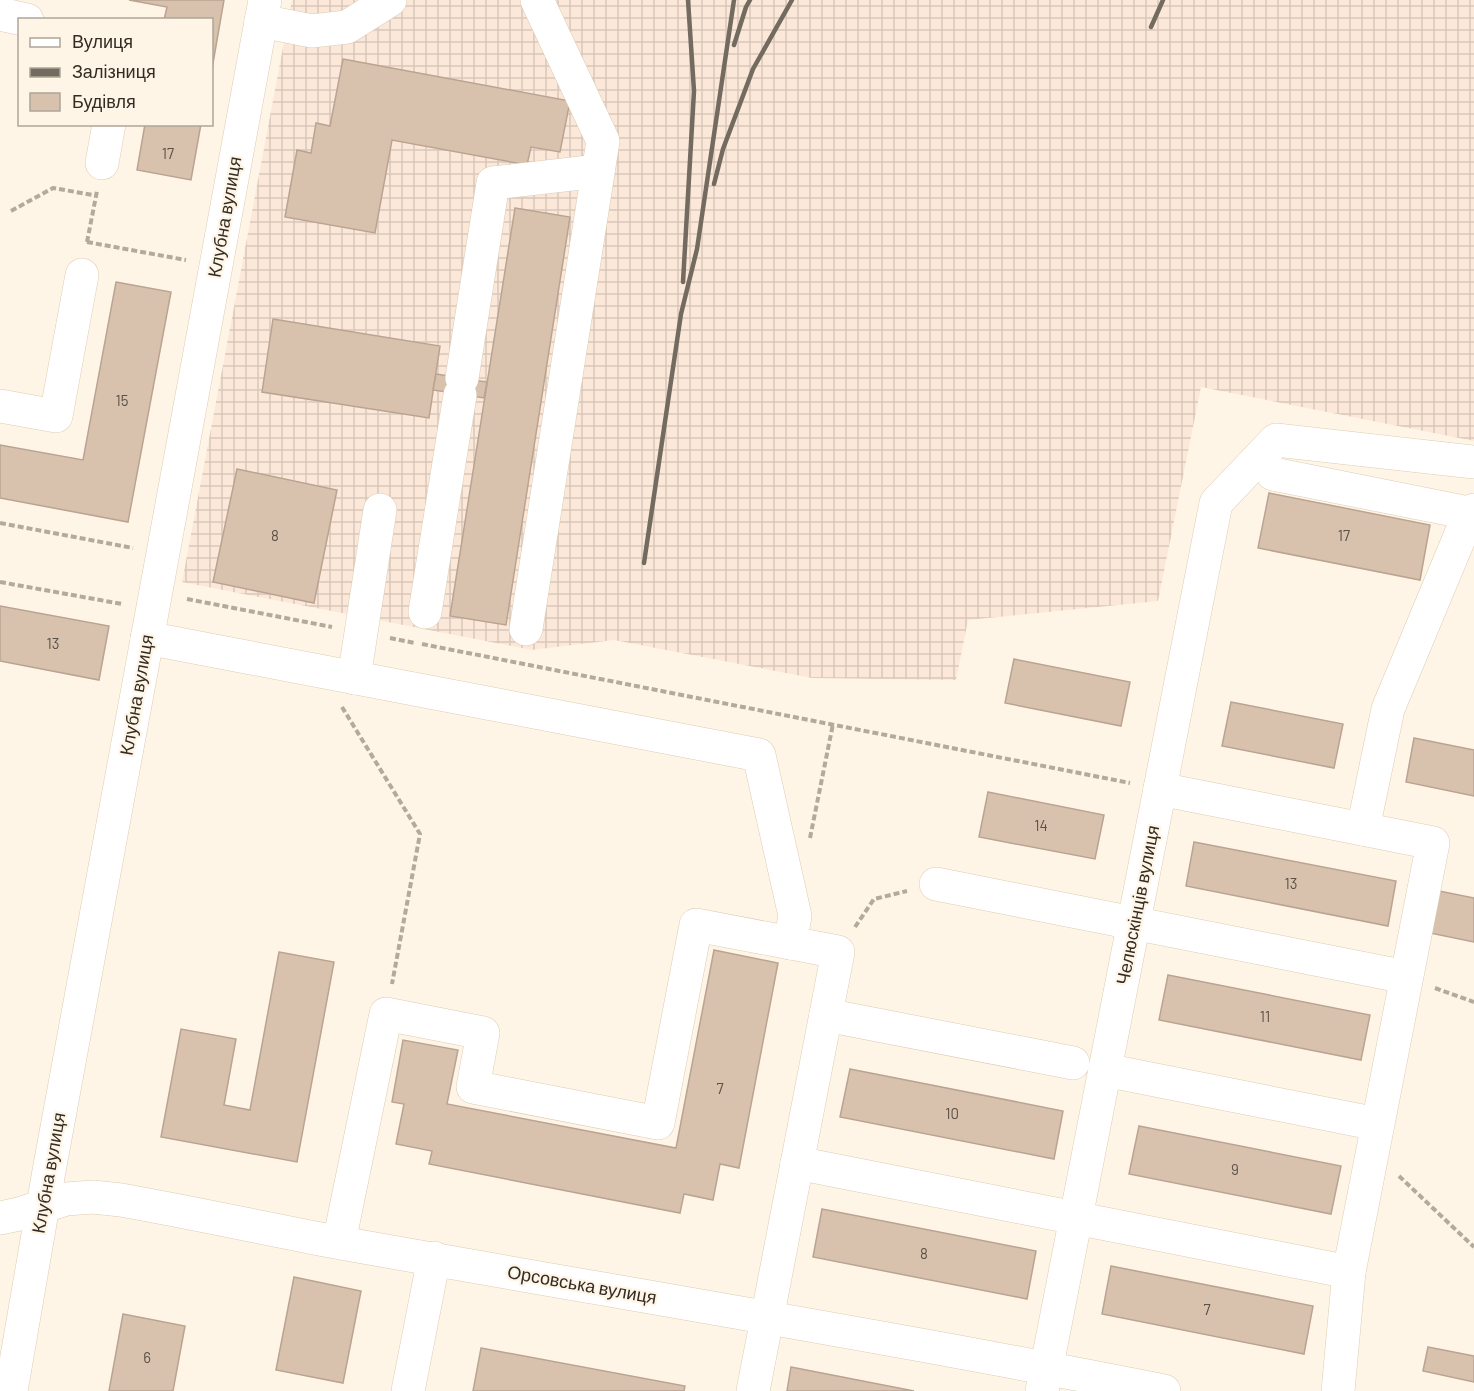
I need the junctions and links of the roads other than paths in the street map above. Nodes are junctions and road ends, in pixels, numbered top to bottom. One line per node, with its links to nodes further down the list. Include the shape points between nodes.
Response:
1 (390, 0): 3 (street, via 347,27 312,31)
2 (537, 0): 8 (street, via 603,141)
3 (263, 10): 18 (street, Клубна вулиця)
4 (0, 14): 5 (street)
5 (18, 18)
6 (109, 126): 7 (street)
7 (102, 163)
8 (598, 171): 17 (street, via 493,183); 19 (street)
9 (81, 275): 10 (street, via 56,416)
10 (0, 406)
11 (1361, 450): 12 (street); 14 (street); 21 (street, Челюскінців вулиця, via 1276,440 1216,503)
12 (1474, 462)
13 (1273, 474): 14 (street)
14 (1353, 490): 16 (street)
15 (380, 510): 20 (street)
16 (1473, 512): 22 (street, via 1388,709)
17 (425, 612)
18 (152, 614): 20 (street, via 321,672); 32 (street, Клубна вулиця)
19 (526, 628)
20 (354, 678): 25 (street, via 759,755 795,916)
21 (1160, 789): 22 (street); 24 (street, Челюскінців вулиця)
22 (1363, 829): 26 (street, via 1433,843)
23 (936, 884): 24 (street)
24 (1134, 923): 26 (street); 29 (street, Челюскінців вулиця)
25 (790, 943): 27 (street, via 838,952); 35 (street, via 696,925 658,1123 473,1087 483,1033 386,1014)
26 (1406, 977): 30 (street)
27 (826, 1015): 28 (street); 31 (street)
28 (1073, 1063)
29 (1105, 1070): 30 (street); 34 (street, Челюскінців вулиця)
30 (1375, 1137): 37 (street)
31 (797, 1163): 34 (street); 38 (street)
32 (43, 1205): 33 (street, Орсовська вулиця); 35 (street, Орсовська вулиця, via 93,1197 121,1200); 40 (street, Клубна вулиця)
33 (0, 1218)
34 (1076, 1218): 37 (street); 39 (street, Челюскінців вулиця)
35 (339, 1242): 36 (street, Орсовська вулиця)
36 (434, 1258): 38 (street, Орсовська вулиця); 41 (street)
37 (1348, 1272): 44 (street)
38 (767, 1317): 39 (street, Орсовська вулиця); 42 (street)
39 (1044, 1379): 43 (street, Орсовська вулиця)
40 (11, 1391)
41 (408, 1391)
42 (753, 1391)
43 (1164, 1391)
44 (1338, 1391)

